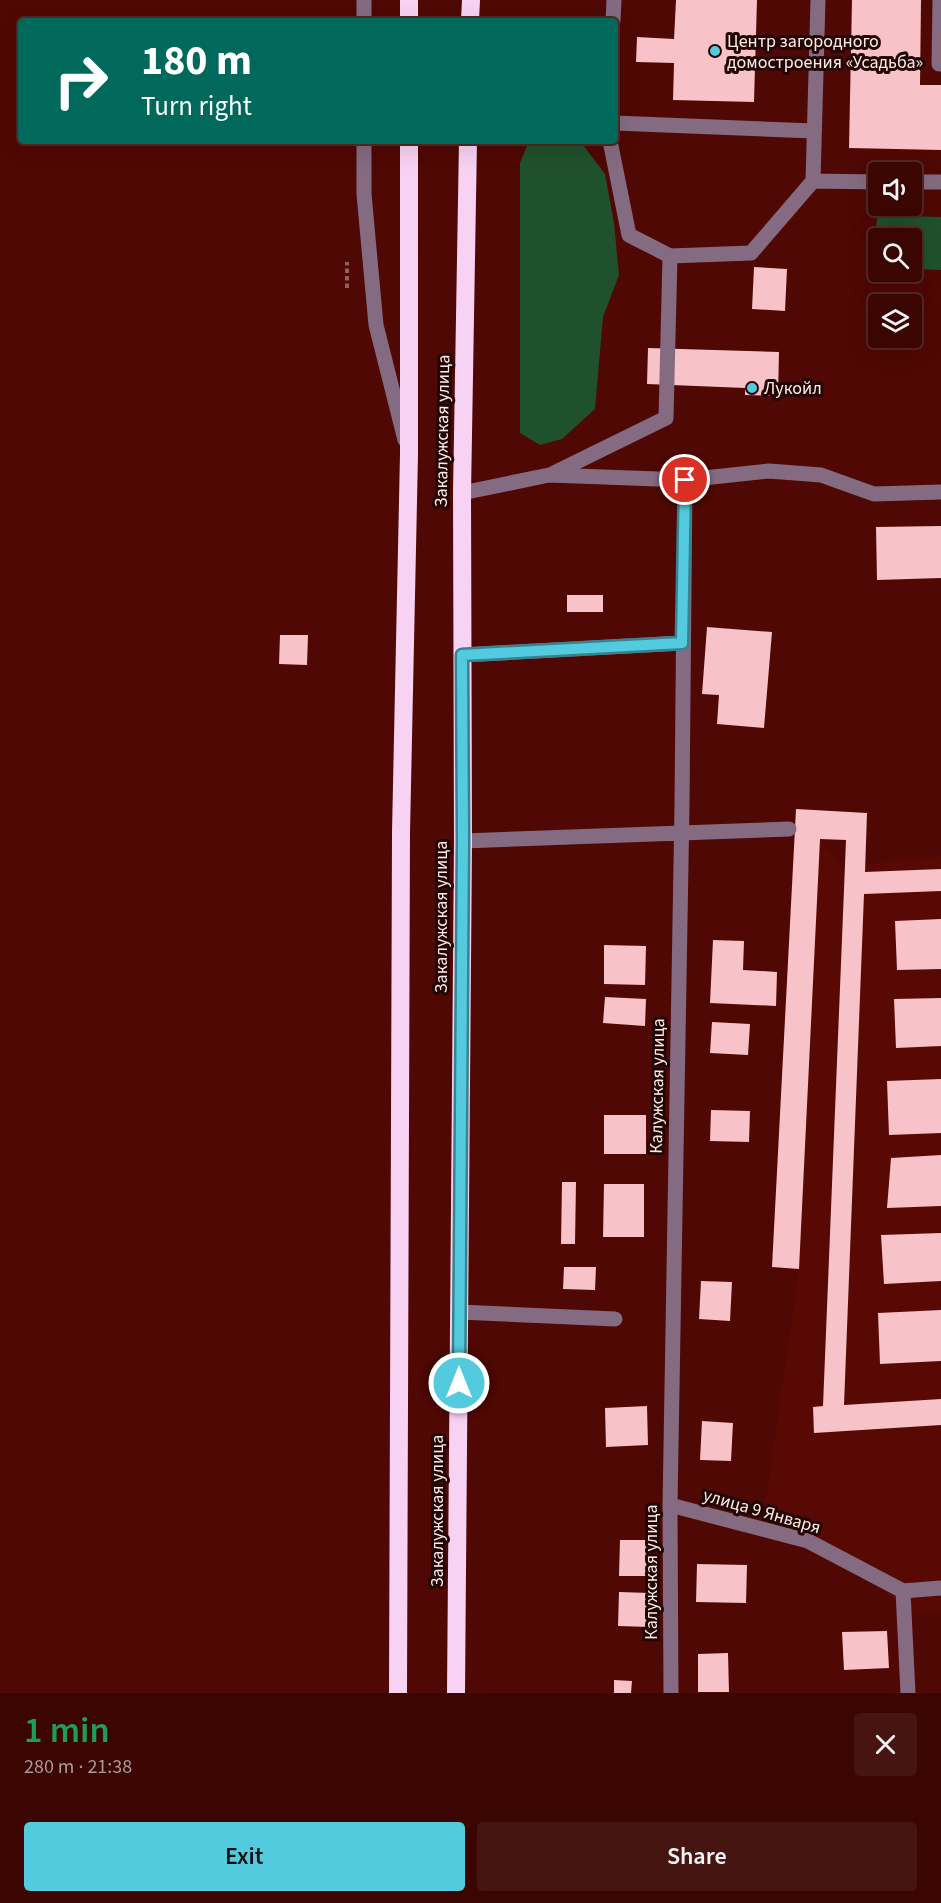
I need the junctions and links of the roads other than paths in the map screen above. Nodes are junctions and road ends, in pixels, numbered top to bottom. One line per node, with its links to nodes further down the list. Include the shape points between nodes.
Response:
1 (364, 0): 7 (street)
2 (409, 0): 8 (highway)
3 (471, 0): 9 (highway)
4 (614, 0): 10 (street)
5 (818, 0): 13 (street)
6 (940, 0): 11 (street)
7 (364, 18)
8 (409, 18)
9 (470, 18)
10 (613, 18)
11 (941, 64)
12 (618, 123): 13 (street)
13 (814, 131): 18 (street)
14 (364, 144): 23 (street, via 364,194 376,326)
15 (409, 144): 23 (highway)
16 (468, 144): 27 (highway, Закалужская улица)
17 (611, 144): 22 (street, via 629,235)
18 (813, 181): 19 (street); 22 (street, via 751,253)
19 (868, 182)
20 (922, 182): 21 (street)
21 (941, 182)
22 (670, 256): 24 (street, via 666,418)
23 (409, 454): 38 (highway, via 401,832)
24 (549, 476): 25 (street); 27 (street)
25 (685, 480): 26 (street, via 769,471 821,475 874,494); 28 (street, Калужская улица)
26 (941, 492)
27 (462, 493): 29 (highway, Закалужская улица)
28 (682, 643): 29 (street); 31 (street, Калужская улица)
29 (462, 655): 32 (highway, Закалужская улица)
30 (789, 828): 31 (street)
31 (680, 834): 32 (street); 35 (street, Калужская улица)
32 (463, 841): 33 (highway, Закалужская улица)
33 (459, 1312): 34 (street); 39 (highway, Закалужская улица)
34 (615, 1319)
35 (670, 1505): 37 (street, улица 9 Января, via 808,1541); 40 (street, Калужская улица)
36 (941, 1588): 37 (street)
37 (903, 1591): 41 (street)
38 (398, 1693)
39 (456, 1693)
40 (671, 1693)
41 (909, 1693)

